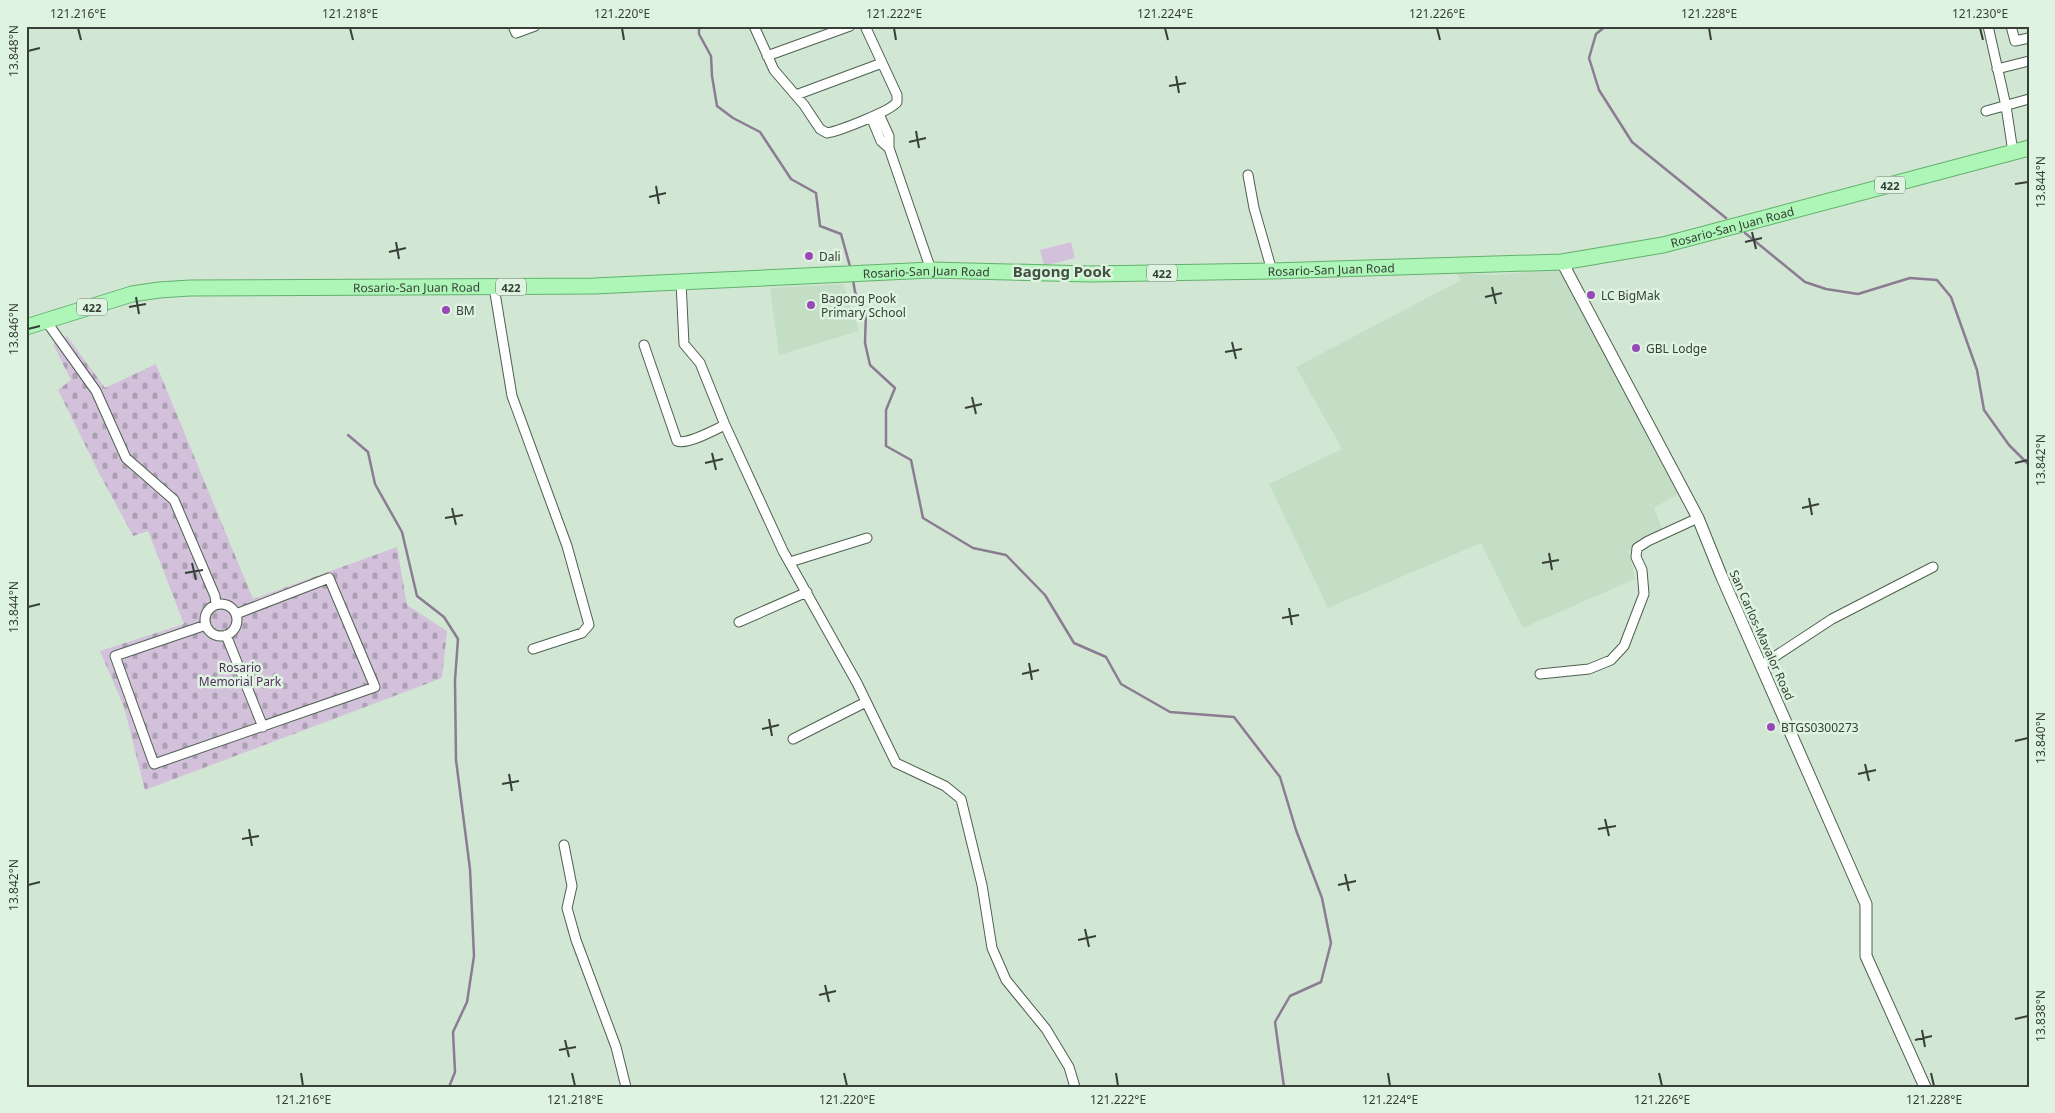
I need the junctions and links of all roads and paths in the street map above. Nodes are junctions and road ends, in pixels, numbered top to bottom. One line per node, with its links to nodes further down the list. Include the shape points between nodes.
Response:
1 (513, 26): 2 (street, via 516,33)
2 (534, 26)
3 (754, 26): 9 (street)
4 (850, 26): 9 (street)
5 (865, 26): 11 (street)
6 (1988, 26): 12 (street)
7 (2011, 26): 8 (street, via 2015,41)
8 (2029, 38)
9 (766, 56): 13 (street)
10 (2029, 61): 12 (street)
11 (882, 63): 13 (street); 17 (street, via 897,98 895,106)
12 (1997, 69): 15 (street)
13 (796, 95): 17 (street, via 824,133)
14 (2029, 99): 15 (street)
15 (2006, 106): 16 (street); 19 (street)
16 (1986, 111)
17 (875, 116): 22 (street, via 888,135 889,148)
18 (2029, 148): 19 (main road, Rosario-San Juan Road / 422)
19 (2013, 152): 21 (main road, Rosario-San Juan Road / 422, via 1663,245)
20 (1248, 175): 23 (street)
21 (1562, 262): 23 (main road, Rosario-San Juan Road / 422); 30 (street, San Carlos-Mavalor Road)
22 (931, 270): 23 (main road, Rosario-San Juan Road / 422, via 1091,274); 24 (main road, Rosario-San Juan Road / 422)
23 (1272, 271)
24 (681, 282): 25 (main road, Rosario-San Juan Road / 422); 29 (street, via 684,344 700,363)
25 (494, 287): 26 (main road, Rosario-San Juan Road / 422, via 159,290 132,294); 40 (street, via 512,396 567,546 589,625 582,633)
26 (46, 321): 27 (main road, Rosario-San Juan Road / 422); 35 (street, via 96,391 126,458 174,500)
27 (26, 327)
28 (644, 345): 29 (street, via 677,441 688,441)
29 (726, 425): 32 (street)
30 (1698, 518): 41 (street, San Carlos-Mavalor Road, via 1720,575); 42 (street, via 1637,548 1644,594 1624,646 1611,660 1590,669)
31 (867, 538): 32 (street)
32 (790, 562): 34 (street)
33 (1933, 567): 41 (street, via 1832,619)
34 (807, 592): 37 (street); 43 (street)
35 (216, 604): 36 (street, via 228,605); 38 (street, via 208,610)
36 (236, 614): 39 (street, via 237,625); 44 (street, via 329,578 375,687)
37 (739, 622)
38 (206, 625): 39 (street, via 212,633); 44 (street, via 115,656 154,764)
39 (226, 635): 44 (street)
40 (533, 649)
41 (1762, 665): 49 (street, San Carlos-Mavalor Road, via 1866,904 1866,956)
42 (1540, 674)
43 (866, 702): 45 (street); 48 (street, via 896,763 945,786 961,799 982,885 992,948 1006,980 1046,1029 1069,1067)
44 (263, 728)
45 (793, 739)
46 (564, 845): 47 (street, via 572,886 567,908 616,1047)
47 (626, 1087)
48 (1075, 1087)
49 (1925, 1087)

